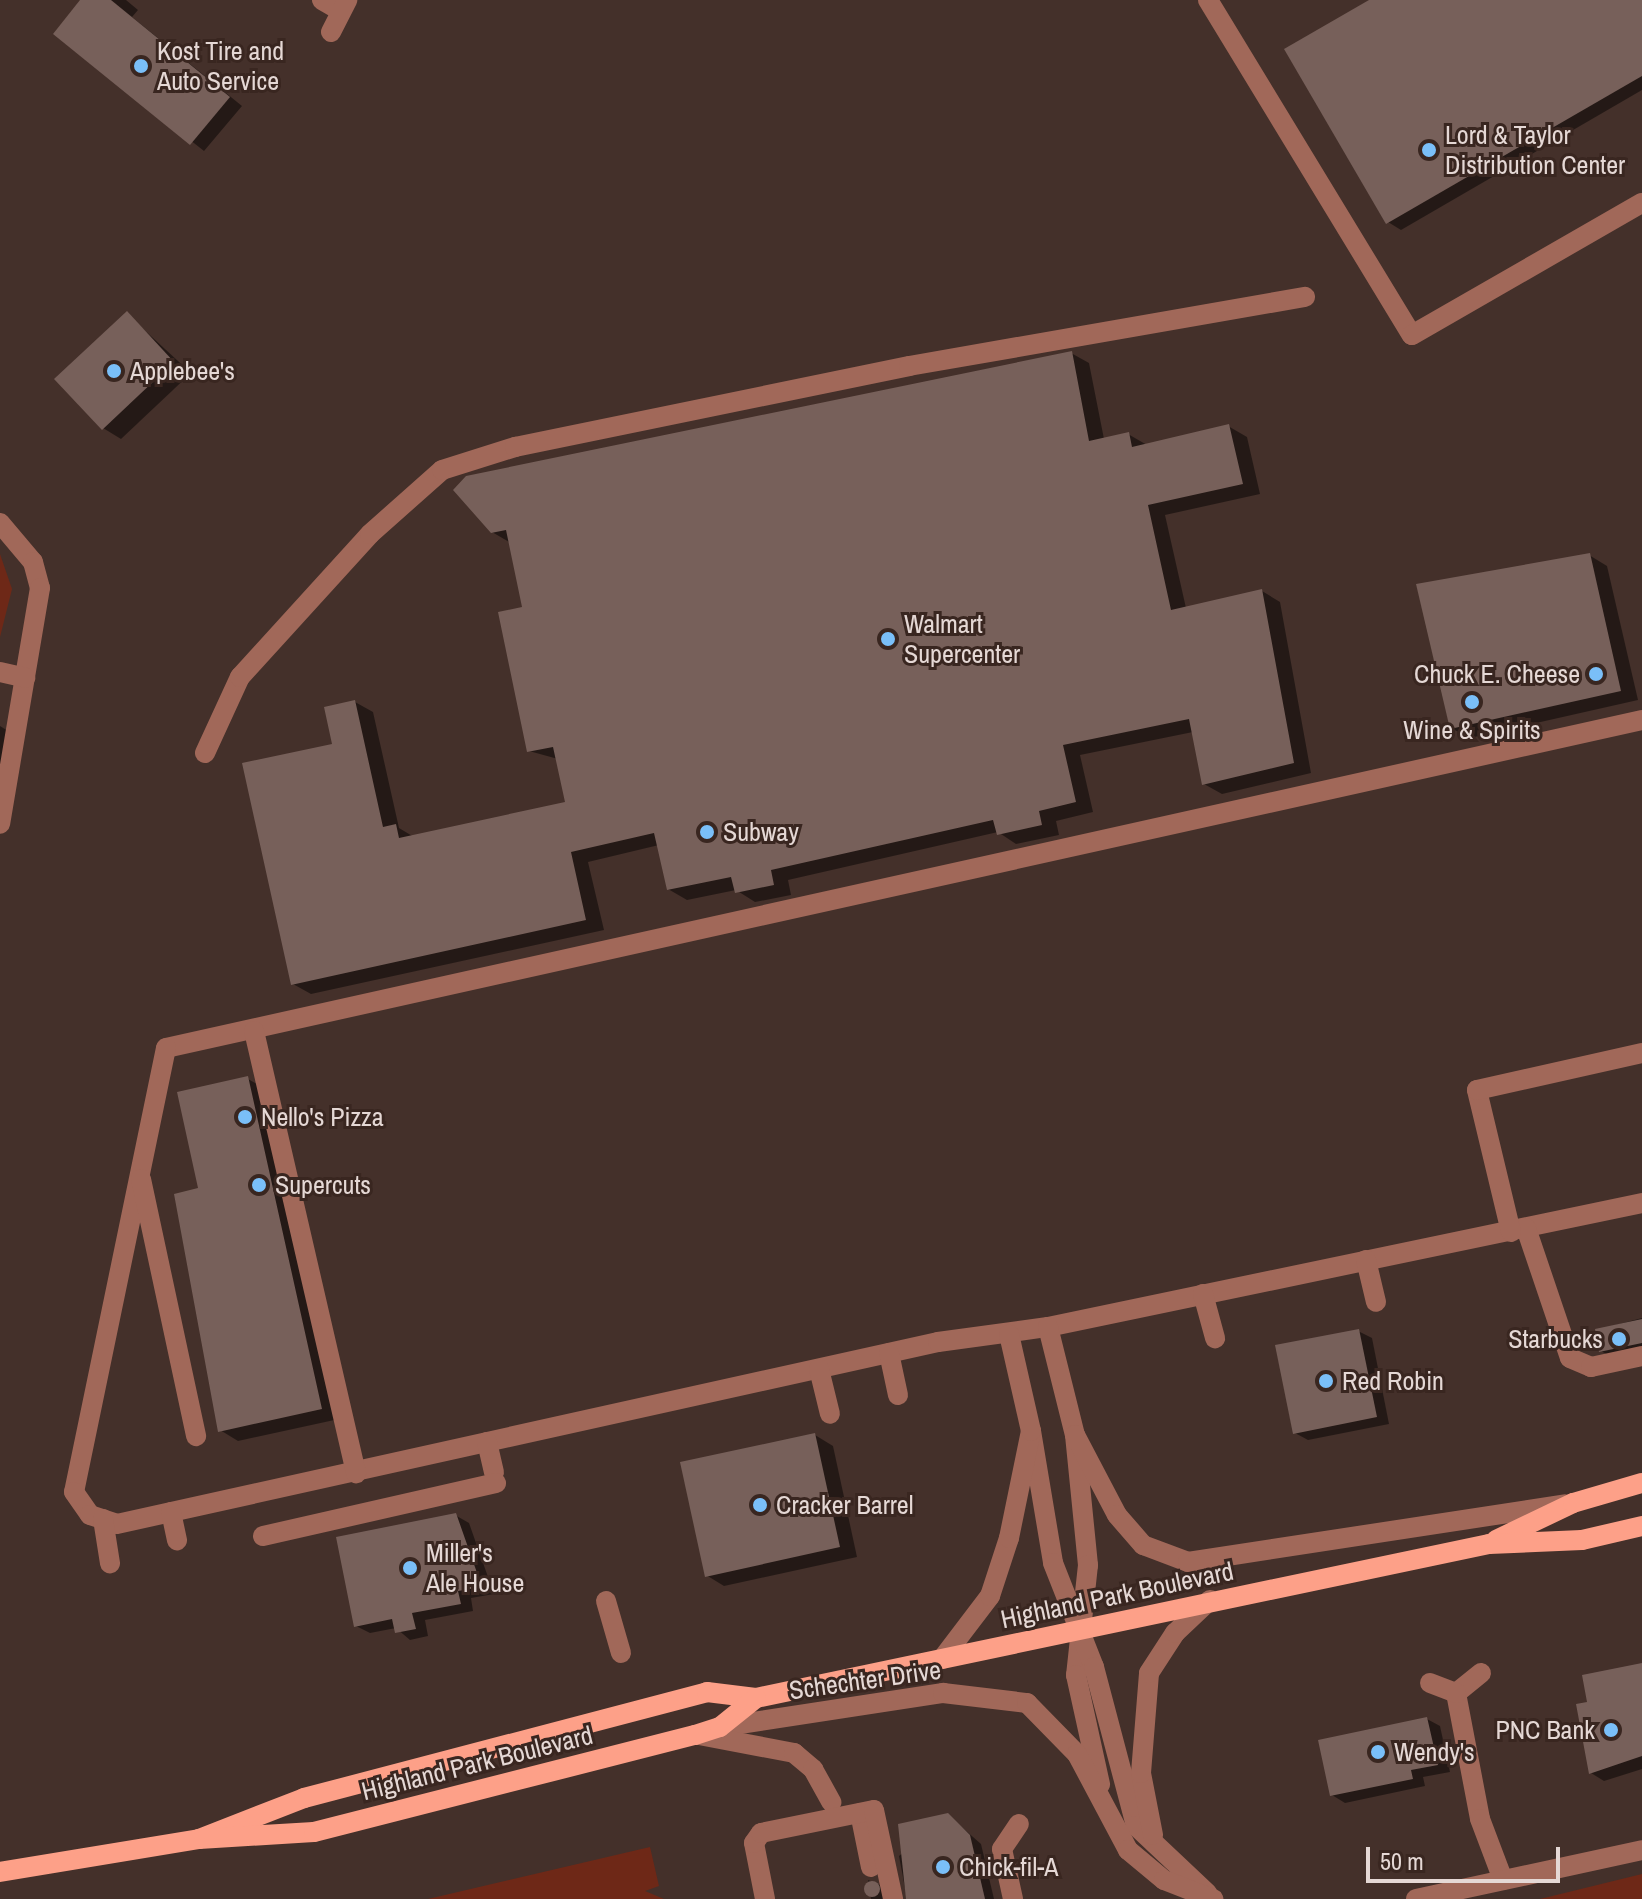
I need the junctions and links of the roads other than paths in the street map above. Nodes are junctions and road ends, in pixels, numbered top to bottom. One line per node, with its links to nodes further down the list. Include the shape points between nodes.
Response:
1 (322, 0): 3 (lane)
2 (1208, 0): 5 (lane, via 1412,335)
3 (344, 5): 4 (lane)
4 (331, 32)
5 (1642, 203)
6 (1305, 297): 11 (lane, via 909,366 515,447 442,470 370,534 240,677)
7 (0, 523): 9 (lane, via 33,562 40,588)
8 (0, 672): 9 (lane)
9 (25, 678): 12 (lane)
10 (1642, 720): 13 (lane)
11 (205, 753)
12 (0, 824)
13 (254, 1031): 15 (lane, via 166,1048); 33 (lane)
14 (1642, 1053): 17 (lane, via 1477,1090)
15 (140, 1171): 31 (lane); 37 (lane, via 74,1492 90,1515)
16 (1642, 1203): 17 (lane)
17 (1518, 1230): 18 (lane); 25 (lane, via 1550,1293 1562,1347 1580,1365)
18 (1366, 1260): 19 (lane); 20 (lane)
19 (1203, 1294): 21 (lane); 23 (lane)
20 (1376, 1302)
21 (1048, 1327): 22 (lane); 30 (lane)
22 (1009, 1334): 24 (lane); 29 (lane)
23 (1215, 1338)
24 (889, 1353): 26 (lane); 27 (lane)
25 (1642, 1356)
26 (819, 1369): 28 (lane); 32 (lane)
27 (898, 1395)
28 (830, 1414)
29 (1031, 1431): 45 (lane, via 1053,1563); 47 (lane, via 990,1596)
30 (1075, 1435): 35 (lane, via 1117,1515 1143,1545 1188,1562); 45 (lane, via 1088,1565)
31 (196, 1436)
32 (487, 1442): 33 (lane); 39 (lane, via 495,1478)
33 (356, 1473): 36 (lane)
34 (1642, 1483): 35 (main road, Highland Park Boulevard)
35 (1573, 1503): 41 (main road, Highland Park Boulevard)
36 (171, 1512): 37 (lane, via 117,1524); 40 (lane)
37 (103, 1519): 42 (lane)
38 (1642, 1526): 41 (main road, Highland Park Boulevard, via 1582,1540)
39 (263, 1536)
40 (177, 1540)
41 (1489, 1544): 43 (main road, Highland Park Boulevard)
42 (110, 1563)
43 (1210, 1600): 45 (main road, Highland Park Boulevard); 61 (lane, via 1175,1633 1149,1673 1141,1773)
44 (606, 1601): 46 (lane)
45 (1077, 1631): 47 (main road, Highland Park Boulevard); 60 (lane, Schechter Drive, via 1076,1675 1100,1782); 61 (lane, Schechter Drive, via 1136,1826)
46 (621, 1653)
47 (942, 1659): 51 (main road, Highland Park Boulevard)
48 (1481, 1673): 50 (lane)
49 (1430, 1683): 50 (lane)
50 (1456, 1693): 55 (lane)
51 (756, 1698): 52 (main road, Highland Park Boulevard); 59 (main road, Highland Park Boulevard, via 707,1692 304,1798)
52 (720, 1727): 53 (main road, Highland Park Boulevard); 60 (lane, Schechter Drive, via 943,1693 1027,1703 1077,1754)
53 (695, 1735): 56 (lane, via 794,1753 813,1769); 59 (main road, Highland Park Boulevard, via 314,1832)
54 (1456, 1784): 55 (lane)
55 (1477, 1796): 64 (lane)
56 (831, 1802)
57 (860, 1813): 65 (lane, via 761,1833 754,1843); 66 (lane); 67 (lane, via 874,1810)
58 (1019, 1824): 68 (lane, via 1002,1849)
59 (199, 1839): 63 (main road, Highland Park Boulevard)
60 (1128, 1850): 69 (lane, Schechter Drive, via 1164,1880)
61 (1158, 1850): 69 (lane, Schechter Drive)
62 (1642, 1850): 64 (lane)
63 (0, 1872)
64 (1503, 1880): 70 (lane)
65 (765, 1899)
66 (879, 1899)
67 (893, 1899)
68 (1013, 1899)
69 (1212, 1899)
70 (1416, 1899)

